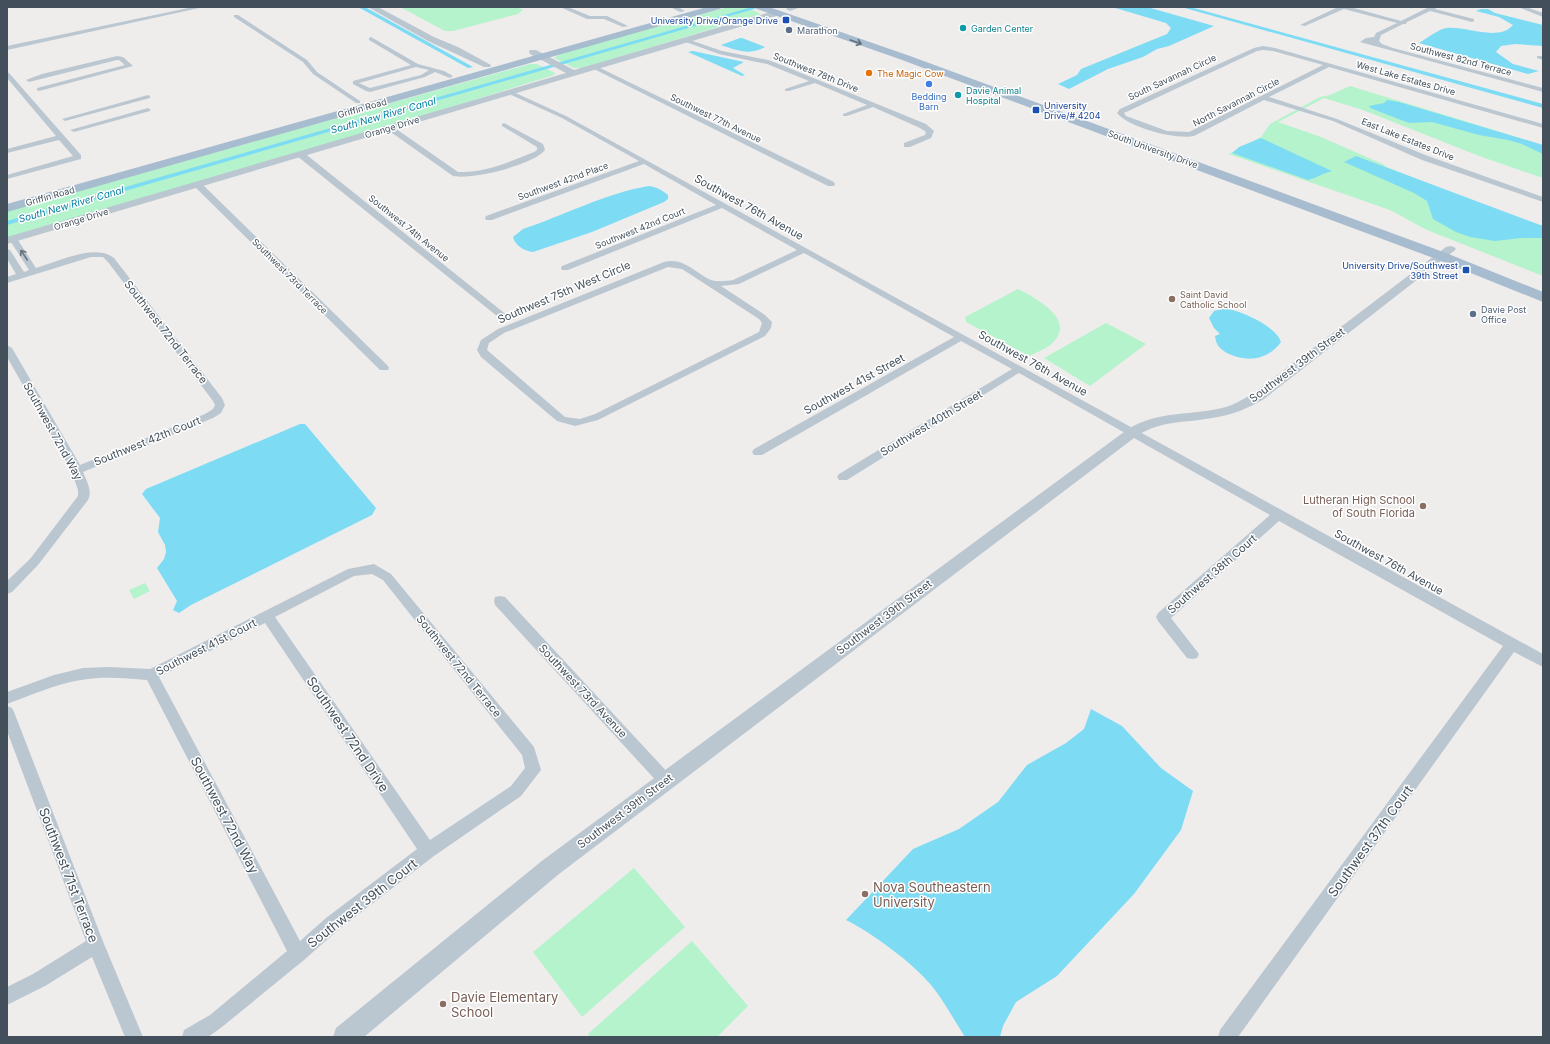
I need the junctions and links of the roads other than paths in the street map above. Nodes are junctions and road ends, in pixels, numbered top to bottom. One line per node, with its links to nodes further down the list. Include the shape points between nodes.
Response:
1 (201, 7): 20 (street)
2 (372, 7): 24 (street, via 430,39 455,48)
3 (563, 7): 17 (street, via 590,18 605,17)
4 (695, 7): 9 (main road, Griffin Road)
5 (717, 7): 22 (main road, Griffin Road)
6 (1343, 7): 15 (street); 16 (street)
7 (1441, 7): 11 (street)
8 (1521, 7): 12 (street)
9 (678, 9): 17 (main road, Griffin Road)
10 (779, 9): 19 (street, Orange Drive); 67 (main road, South University Drive, via 906,58 1067,114)
11 (1432, 9): 14 (street); 15 (street)
12 (1543, 14)
13 (236, 16): 40 (street, via 305,61 315,74)
14 (1472, 20)
15 (1405, 23): 35 (street, Southwest 82nd Terrace, via 1377,40 1391,49)
16 (1303, 24)
17 (625, 26): 22 (main road, Griffin Road)
18 (370, 39): 23 (street)
19 (685, 40): 26 (street, Orange Drive); 32 (street, Southwest 78th Drive, via 721,53 768,62)
20 (7, 48)
21 (1263, 48): 25 (street, West Lake Estates Drive); 47 (street, South Savannah Circle, via 1120,113 1124,117)
22 (538, 58): 24 (main road, Griffin Road); 28 (street); 39 (main road, Griffin Road)
23 (416, 65): 27 (street); 27 (street, via 355,83 370,90 423,76)
24 (487, 65): 30 (main road, Griffin Road)
25 (1328, 65): 38 (street, North Savannah Circle); 48 (street, West Lake Estates Drive)
26 (594, 67): 28 (street, Orange Drive); 58 (street, Southwest 77th Avenue)
27 (434, 70): 30 (street)
28 (566, 72): 36 (street, Orange Drive)
29 (7, 74): 51 (street)
30 (450, 76): 39 (main road, Griffin Road)
31 (29, 80): 33 (street, via 117,58 121,58 130,66)
32 (814, 80): 34 (street); 41 (street, Southwest 78th Drive)
33 (39, 89)
34 (787, 90)
35 (1543, 90)
36 (509, 92): 49 (street, Orange Drive); 55 (street, Southwest 76th Avenue, via 564,117)
37 (148, 97): 45 (street)
38 (1264, 98): 47 (street, North Savannah Circle, via 1191,134 1173,134); 60 (street, East Lake Estates Drive, via 1335,120 1432,160)
39 (375, 101): 40 (main road, Griffin Road); 43 (main road, Griffin Road)
40 (358, 102): 43 (main road, via 357,106); 59 (main road, Griffin Road)
41 (873, 105): 44 (street); 52 (street, Southwest 78th Drive, via 930,131 928,136)
42 (148, 110): 50 (street)
43 (347, 112): 62 (main road, Griffin Road)
44 (845, 116)
45 (65, 119)
46 (504, 125): 49 (street, via 540,146 541,150 537,154 484,172 467,175 456,174)
47 (1149, 126)
48 (1543, 126)
49 (389, 128): 54 (street, Orange Drive)
50 (74, 130)
51 (61, 137): 53 (street); 56 (street, via 78,157)
52 (907, 145)
53 (7, 151)
54 (300, 154): 57 (street, Orange Drive); 76 (street, Southwest 74th Avenue)
55 (644, 162): 61 (street, Southwest 76th Avenue); 63 (street, Southwest 42nd Place)
56 (7, 177)
57 (197, 184): 64 (street, Orange Drive); 79 (street, Southwest 73rd Terrace)
58 (832, 184)
59 (7, 200)
60 (1543, 200)
61 (722, 205): 66 (street, Southwest 76th Avenue); 68 (street, Southwest 42nd Court)
62 (7, 208)
63 (489, 218)
64 (10, 240): 69 (street, one-way to 64)
65 (7, 252): 70 (street)
66 (808, 253): 72 (street, via 736,282); 75 (street, via 743,286 737,294); 77 (street, Southwest 76th Avenue)
67 (1445, 253): 73 (main road, South University Drive); 74 (main road, South University Drive); 82 (street, Southwest 39th Street, via 1259,396 1223,412 1165,419 1142,425)
68 (565, 268)
69 (34, 272): 70 (street); 81 (street, Southwest 72nd Terrace, via 91,254 105,255 218,400 220,405)
70 (22, 276): 71 (street)
71 (7, 280)
72 (707, 282): 75 (street, Southwest 75th West Circle); 75 (street, Southwest 75th West Circle, via 680,265 662,265 501,331 484,342 482,350 485,356 561,419 578,423 599,416 762,334 767,326 764,319)
73 (1543, 286)
74 (1543, 297)
75 (738, 301)
76 (505, 318)
77 (961, 337): 80 (street, Southwest 76th Avenue); 83 (street, Southwest 41st Street)
78 (7, 348): 84 (street, Southwest 72nd Way)
79 (384, 368)
80 (1019, 369): 82 (street, Southwest 76th Avenue); 85 (street, Southwest 40th Street)
81 (217, 411): 84 (street, Southwest 42th Court)
82 (1132, 432): 86 (street, Southwest 76th Avenue); 98 (street, Southwest 39th Street)
83 (758, 452)
84 (77, 470): 88 (street, Southwest 72nd Way, via 84,497 41,553)
85 (843, 477)
86 (1278, 515): 91 (street, Southwest 76th Avenue); 92 (street, Southwest 38th Court, via 1163,617)
87 (374, 569): 90 (street, Southwest 41st Court, via 352,572); 97 (street, Southwest 72nd Terrace, via 387,577 529,752)
88 (7, 589)
89 (500, 601): 98 (street, Southwest 73rd Avenue)
90 (267, 616): 94 (street, Southwest 41st Court); 99 (street, Southwest 72nd Drive)
91 (1512, 644): 93 (street, Southwest 76th Avenue); 106 (street, Southwest 37th Court)
92 (1192, 654)
93 (1543, 661)
94 (151, 675): 95 (street, Southwest 41st Court, via 121,672 84,674 43,684); 101 (street, Southwest 72nd Way)
95 (7, 698)
96 (7, 712): 100 (street, Southwest 71st Terrace)
97 (533, 770): 99 (street, Southwest 39th Court, via 516,791)
98 (666, 780): 105 (street, Southwest 39th Street, via 551,867)
99 (428, 851): 101 (street, Southwest 39th Court, via 332,924)
100 (96, 945): 102 (street, via 39,980); 103 (street, Southwest 71st Terrace)
101 (298, 954): 104 (street, Southwest 39th Court, via 216,1021)
102 (7, 996)
103 (134, 1037)
104 (191, 1037)
105 (345, 1037)
106 (1227, 1037)

